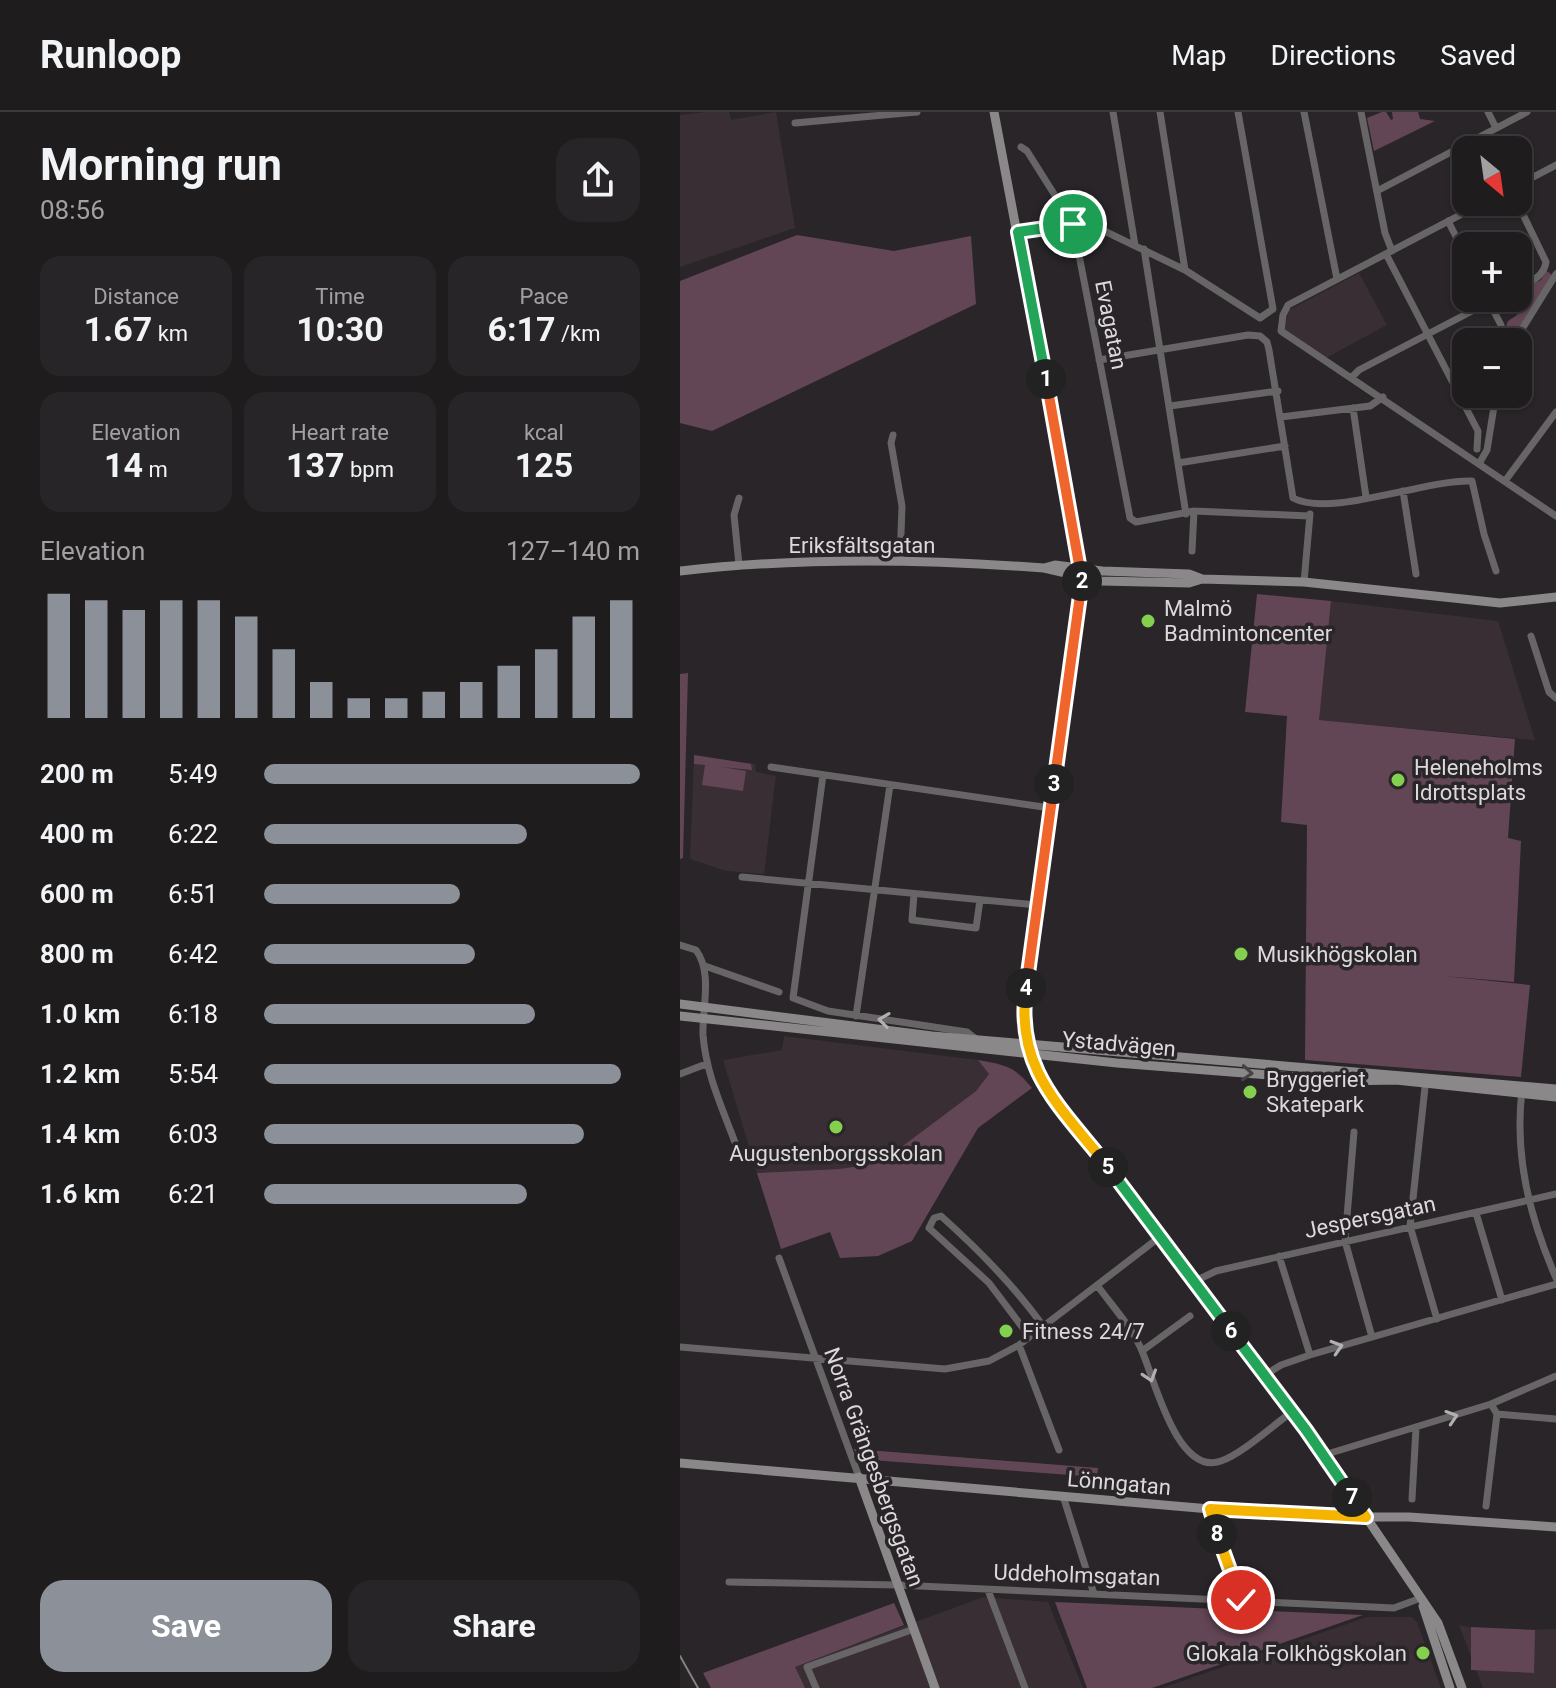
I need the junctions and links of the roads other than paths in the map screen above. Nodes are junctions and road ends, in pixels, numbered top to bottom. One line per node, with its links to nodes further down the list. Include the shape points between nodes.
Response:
1 (917, 112): 10 (street)
2 (994, 112): 20 (street)
3 (1113, 112): 23 (street)
4 (1160, 112): 26 (street)
5 (1238, 112): 26 (street, via 1273,309 1260,318)
6 (1304, 112): 28 (street)
7 (1361, 112): 16 (street)
8 (1488, 112): 12 (street)
9 (1527, 112): 12 (street)
10 (829, 116): 11 (street)
11 (795, 123)
12 (1496, 128): 16 (street)
13 (1021, 147): 19 (street, Evagatan)
14 (1556, 165): 15 (street)
15 (1532, 178)
16 (1377, 191): 25 (street)
17 (1458, 216): 18 (street)
18 (1448, 221): 21 (street); 25 (street)
19 (1073, 224): 20 (street); 23 (street, via 1094,226); 36 (street, Evagatan)
20 (1018, 232): 65 (street)
21 (1454, 232)
22 (1532, 233): 29 (street, via 1546,262)
23 (1135, 245): 24 (street)
24 (1144, 249): 26 (street); 35 (street)
25 (1389, 252): 28 (street); 34 (street)
26 (1185, 270)
27 (1555, 276): 33 (street)
28 (1337, 279): 37 (street, via 1288,305 1281,331)
29 (1532, 281)
30 (1467, 312): 34 (street)
31 (1496, 312): 32 (street)
32 (1501, 325)
33 (1523, 328)
34 (1427, 334): 37 (street); 47 (street, via 1478,431)
35 (1161, 349): 36 (street); 38 (street, via 1260,336 1267,342); 40 (street)
36 (1099, 360): 56 (street, Evagatan, via 1128,513 1136,522)
37 (1351, 378): 39 (street)
38 (1278, 391): 40 (street); 44 (street)
39 (1383, 397): 41 (street); 48 (street)
40 (1170, 406): 49 (street)
41 (1353, 408): 44 (street); 52 (street)
42 (1494, 408): 48 (street)
43 (1556, 412): 50 (street)
44 (1281, 417): 46 (street)
45 (893, 435): 61 (street, via 902,506)
46 (1285, 446): 49 (street); 54 (street)
47 (1477, 449)
48 (1480, 462): 50 (street)
49 (1178, 463): 56 (street)
50 (1505, 481): 59 (street)
51 (1403, 491): 52 (street); 64 (street, via 1472,481); 66 (street)
52 (1366, 497): 55 (street)
53 (739, 498): 62 (street, via 734,515)
54 (1293, 498): 55 (street); 57 (street)
55 (1310, 504): 58 (street)
56 (1190, 513): 57 (street); 60 (street)
57 (1295, 515): 58 (street)
58 (1309, 516): 67 (street)
59 (1556, 516)
60 (1192, 551)
61 (900, 561): 62 (street, Eriksfältsgatan); 65 (street, Eriksfältsgatan)
62 (739, 565): 63 (street, Eriksfältsgatan)
63 (680, 571)
64 (1496, 571)
65 (1082, 573): 67 (street, Eriksfältsgatan); 74 (street)
66 (1416, 574)
67 (1304, 582): 68 (street, Eriksfältsgatan, via 1500,603)
68 (1556, 597)
69 (1531, 636): 70 (street, via 1549,692)
70 (1556, 698)
71 (771, 767): 72 (street)
72 (823, 775): 73 (street); 76 (street)
73 (890, 785): 74 (street); 77 (street)
74 (1050, 808): 80 (street)
75 (742, 877): 76 (street)
76 (808, 883): 77 (street); 87 (street, Ystadvägen, via 793,998)
77 (875, 890): 78 (street); 87 (street)
78 (914, 894): 79 (street); 79 (street, via 912,920 976,928)
79 (980, 900): 80 (street)
80 (1037, 905): 89 (street, via 1024,1005)
81 (680, 945): 82 (street, via 696,950)
82 (705, 966): 83 (street); 85 (street)
83 (779, 992)
84 (680, 1004): 85 (street, Ystadvägen)
85 (704, 1013): 86 (street, Ystadvägen); 88 (street, Ystadvägen); 89 (street, Ystadvägen); 90 (street)
86 (680, 1016)
87 (856, 1016): 88 (street, Ystadvägen, one-way to 87, via 967,1032)
88 (976, 1039): 89 (street, Ystadvägen)
89 (1029, 1050): 92 (street, Ystadvägen); 102 (street, via 1043,1083)
90 (706, 1064): 91 (street); 97 (street)
91 (680, 1074)
92 (1426, 1080): 94 (street, Ystadvägen); 101 (street)
93 (1556, 1089): 94 (street, Ystadvägen)
94 (1522, 1090): 95 (street, Ystadvägen); 99 (street, via 1520,1140)
95 (1556, 1097)
96 (1354, 1132): 103 (street)
97 (739, 1153)
98 (1556, 1194): 99 (street, Jespersgatan)
99 (1528, 1199): 100 (street, Jespersgatan); 107 (street)
100 (1476, 1213): 101 (street, Jespersgatan); 109 (street)
101 (1410, 1226): 103 (street, Jespersgatan); 111 (street)
102 (1161, 1236): 106 (street); 108 (street)
103 (1345, 1241): 104 (street, Jespersgatan); 114 (street)
104 (1279, 1256): 106 (street, Jespersgatan); 118 (street)
105 (779, 1258): 119 (street, Norra Grängesbergsgatan)
106 (1195, 1281): 120 (street)
107 (1556, 1281): 109 (street)
108 (1097, 1285): 112 (street); 117 (street)
109 (1502, 1300): 111 (street)
110 (1190, 1316): 117 (street)
111 (1437, 1319): 114 (street)
112 (1043, 1326): 113 (street); 113 (street, via 981,1252 941,1216 934,1218 929,1228 989,1283)
113 (1029, 1336): 115 (street)
114 (1372, 1337): 118 (street, one-way to 114)
115 (1019, 1345): 119 (street, via 989,1361 945,1369); 127 (street)
116 (680, 1347): 119 (street)
117 (1142, 1351): 123 (street, one-way to 123, via 1167,1420 1204,1462 1221,1461)
118 (1310, 1355): 120 (street)
119 (817, 1360): 130 (street, Norra Grängesbergsgatan)
120 (1265, 1375): 123 (street)
121 (1556, 1376): 122 (street)
122 (1491, 1404): 124 (street); 126 (street, one-way to 122)
123 (1292, 1412): 128 (street)
124 (1497, 1414): 125 (street); 133 (street)
125 (1556, 1419)
126 (1416, 1428): 128 (street); 132 (street)
127 (1059, 1450)
128 (1324, 1455): 135 (street)
129 (680, 1463): 130 (street, Lönngatan)
130 (859, 1477): 131 (street, Lönngatan); 138 (street, Norra Grängesbergsgatan)
131 (1063, 1496): 134 (street, Lönngatan); 140 (street)
132 (1412, 1499)
133 (1486, 1506)
134 (1210, 1509): 135 (street, Lönngatan); 142 (street)
135 (1366, 1517): 136 (street, Lönngatan); 141 (street)
136 (1556, 1527)
137 (729, 1582): 138 (street, Uddeholmsgatan)
138 (897, 1585): 139 (street, Uddeholmsgatan); 143 (street, Norra Grängesbergsgatan)
139 (988, 1590): 140 (street, Uddeholmsgatan); 146 (street)
140 (1094, 1594): 142 (street, Uddeholmsgatan)
141 (1421, 1598): 142 (street, Uddeholmsgatan, via 1394,1608); 147 (street); 148 (street, via 1438,1623)
142 (1241, 1600)
143 (914, 1629): 144 (street, via 807,1667); 145 (street, Norra Grängesbergsgatan)
144 (816, 1688)
145 (935, 1688)
146 (1025, 1688)
147 (1450, 1688)
148 (1462, 1688)

